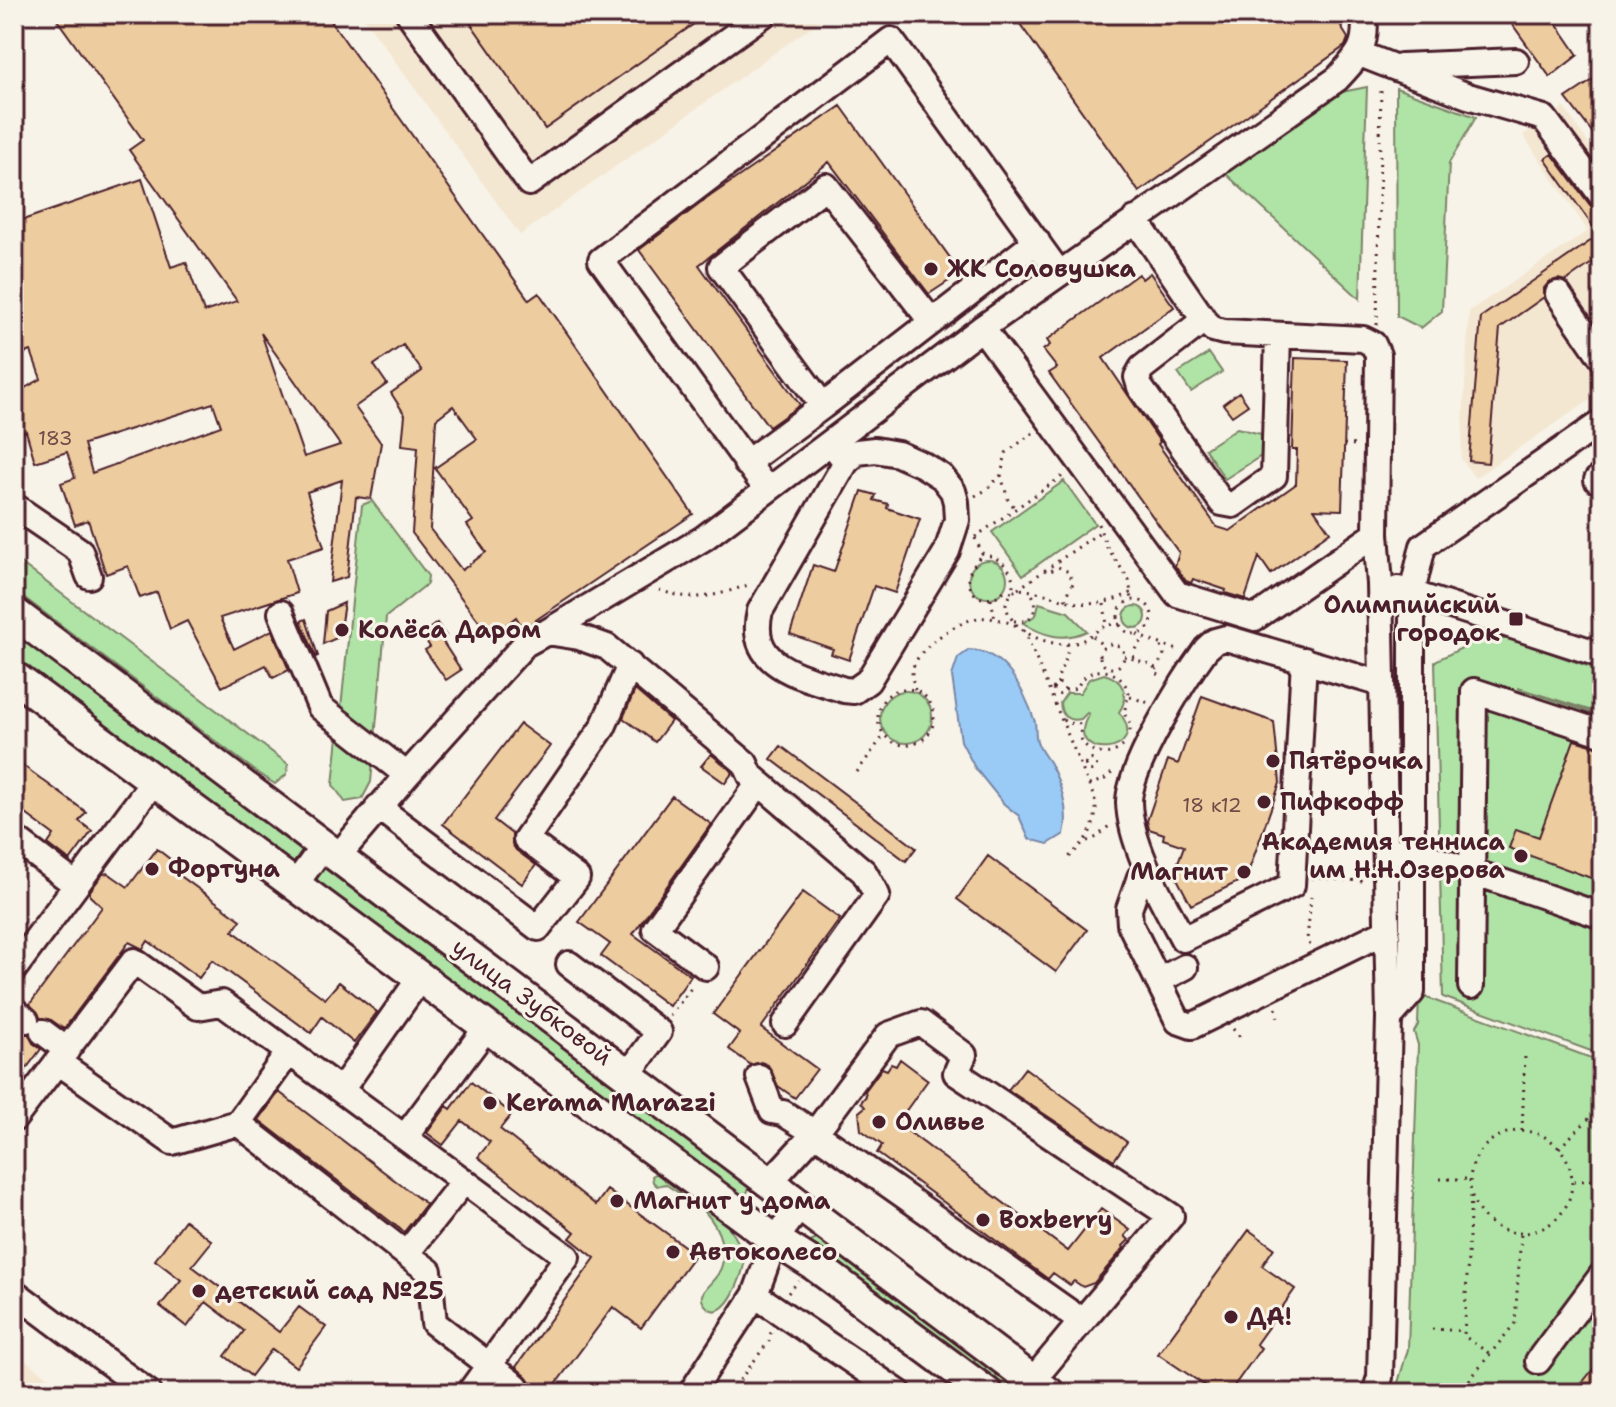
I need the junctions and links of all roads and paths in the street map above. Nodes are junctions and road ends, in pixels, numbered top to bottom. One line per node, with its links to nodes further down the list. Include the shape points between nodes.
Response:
1 (409, 14): 2 (street, via 529,183)
2 (764, 14)
3 (1364, 14): 4 (street)
4 (1377, 61): 5 (street); 6 (street, via 1544,118); 7 (street, via 1337,79); 15 (path, via 1378,318)
5 (1516, 61)
6 (1602, 196)
7 (1135, 219): 9 (street); 11 (street)
8 (1037, 241): 9 (street); 12 (street); 21 (street, via 891,40 601,260)
9 (1059, 273): 13 (street)
10 (1558, 294): 16 (street)
11 (1204, 320): 14 (street, via 1224,332); 14 (street, via 1137,377 1227,506 1274,476)
12 (932, 322): 17 (street); 17 (street, via 826,186 814,195 721,267)
13 (982, 328): 20 (street); 30 (street, via 1177,594 1255,618)
14 (1278, 335): 15 (street, via 1363,339)
15 (1373, 344): 30 (street, via 1378,355)
16 (1602, 358)
17 (823, 406): 21 (street)
18 (1602, 422): 43 (street, via 1423,546)
19 (1036, 430): 23 (path, via 1006,453)
20 (838, 452): 24 (street); 25 (street, via 898,454 942,477); 35 (street)
21 (746, 463): 24 (street)
22 (1067, 473): 27 (path)
23 (1001, 475): 25 (path, via 986,490); 27 (path)
24 (767, 490): 55 (street, via 704,538)
25 (956, 502): 35 (street, via 957,520 947,551 868,681 854,691 779,667 762,646 760,611)
26 (14, 506): 36 (street, via 80,551)
27 (1015, 509): 32 (path)
28 (1097, 522): 29 (path)
29 (1100, 532): 34 (path); 42 (path, via 1126,573)
30 (1376, 534): 37 (street)
31 (968, 535): 32 (path)
32 (975, 538): 33 (path)
33 (982, 553): 41 (path, via 1007,566 1013,576); 44 (path, via 968,583 976,596)
34 (1044, 570): 39 (path); 46 (path, via 1058,567 1069,572 1073,583)
35 (782, 574): 38 (path, via 694,599)
36 (89, 576)
37 (1380, 584): 43 (street); 72 (street)
38 (654, 588)
39 (1018, 589): 40 (path); 41 (path)
40 (1030, 591): 46 (path); 51 (path, via 1036,610 1026,621)
41 (1012, 592): 44 (path); 51 (path, via 1006,603)
42 (1131, 593): 45 (path); 47 (path)
43 (1412, 593): 62 (street); 94 (street)
44 (991, 599): 50 (path)
45 (1132, 600): 52 (path, via 1120,608); 56 (path, via 1147,604 1152,618)
46 (1064, 602): 47 (path)
47 (1104, 604): 53 (path)
48 (14, 613): 92 (main road, улица Зубковой)
49 (281, 613): 84 (street, via 320,707)
50 (995, 619): 54 (path); 73 (path, via 967,620 926,649 913,666)
51 (1012, 621): 54 (path)
52 (1120, 624): 53 (path); 56 (path)
53 (1107, 625): 57 (path)
54 (1022, 629): 59 (path); 76 (path)
55 (547, 632): 67 (street, via 607,647); 84 (street, via 514,653)
56 (1137, 634): 58 (path)
57 (1093, 636): 59 (path); 61 (path)
58 (1146, 639): 60 (path); 64 (path, via 1137,644)
59 (1067, 644): 71 (path, via 1068,658)
60 (1160, 644): 65 (path); 69 (path, via 1164,654)
61 (1104, 647): 63 (path, via 1114,645); 68 (path, via 1102,662)
62 (1602, 655)
63 (1124, 656): 64 (path); 68 (path)
64 (1133, 657): 69 (path)
65 (1200, 657): 66 (street, via 1215,641 1226,638); 75 (street)
66 (1304, 660): 72 (street); 88 (street)
67 (630, 665): 86 (street, via 745,763); 90 (street, via 603,727 526,839 577,878 538,928)
68 (1110, 669): 74 (path, via 1086,675 1077,688); 80 (path, via 1129,693 1124,713 1130,733)
69 (1156, 670): 75 (path, via 1164,688)
70 (14, 677): 85 (main road, улица Зубковой)
71 (1058, 684): 74 (path); 74 (path, via 1054,690)
72 (1382, 684): 93 (street)
73 (915, 690): 79 (path, via 897,690 883,700 877,717); 79 (path, via 933,708 929,734 905,745)
74 (1063, 692): 76 (path)
75 (1178, 692): 97 (street, via 1129,799 1143,856 1183,939 1292,885)
76 (1055, 703): 77 (path)
77 (1063, 720): 81 (path, via 1079,724 1082,742); 83 (path)
78 (1602, 733): 96 (street, via 1474,691)
79 (884, 735): 82 (path)
80 (1121, 749): 81 (path); 87 (path, via 1113,772)
81 (1096, 753): 83 (path, via 1095,769)
82 (857, 772)
83 (1085, 774): 87 (path)
84 (407, 775): 90 (street)
85 (153, 782): 100 (street); 101 (main road, улица Зубковой)
86 (759, 783): 107 (street, via 655,929); 115 (street, via 864,872 877,895)
87 (1089, 785): 95 (path, via 1096,802 1093,827 1087,841)
88 (1296, 799): 89 (path); 97 (street)
89 (1368, 804)
90 (378, 807): 92 (street)
91 (14, 838): 100 (street)
92 (331, 850): 101 (street); 121 (main road, улица Зубковой)
93 (1385, 850): 94 (street); 104 (street)
94 (1412, 851): 96 (street); 113 (street, via 1412,992)
95 (1065, 861)
96 (1471, 871): 103 (street); 112 (street)
97 (1292, 876): 99 (path)
98 (1140, 877): 111 (street, via 1128,917)
99 (1368, 881)
100 (76, 885): 109 (street)
101 (295, 885): 110 (main road, улица Зубковой)
102 (1309, 913): 105 (path, via 1307,940)
103 (1602, 916)
104 (1386, 931): 111 (street, via 1192,1026 1178,1021); 113 (street)
105 (1314, 954)
106 (569, 964): 117 (street)
107 (706, 967): 117 (path)
108 (1185, 967): 111 (street)
109 (14, 969)
110 (420, 978): 116 (main road, улица Зубковой); 123 (street)
111 (1158, 981)
112 (1471, 986)
113 (1389, 1018): 158 (street, via 1380,1377)
114 (28, 1021): 120 (street)
115 (785, 1024)
116 (487, 1027): 129 (street); 140 (main road, улица Зубковой)
117 (659, 1032): 121 (street)
118 (289, 1052): 120 (street, via 222,1003 198,1007 134,961); 123 (street); 126 (street)
119 (1525, 1055): 127 (path)
120 (63, 1056): 125 (street); 126 (street, via 172,1142)
121 (628, 1075): 136 (main road, улица Зубковой)
122 (759, 1077): 128 (street, via 772,1111)
123 (341, 1090): 129 (street)
124 (1602, 1106): 130 (path)
125 (14, 1119)
126 (238, 1123): 141 (street)
127 (1522, 1131): 130 (path, via 1542,1135); 132 (path, via 1495,1138 1482,1149)
128 (815, 1133): 136 (street); 145 (street); 145 (street, via 888,1035 921,1023 964,1055 956,1073 1171,1216)
129 (405, 1137): 134 (street)
130 (1559, 1149): 135 (path)
131 (1440, 1179): 132 (path)
132 (1470, 1179): 137 (path)
133 (1602, 1180): 135 (path)
134 (464, 1181): 141 (street); 150 (street, via 567,1257)
135 (1572, 1181): 139 (path, via 1568,1204 1558,1218)
136 (770, 1182): 138 (main road, улица Зубковой)
137 (1471, 1189): 139 (path, via 1480,1213 1493,1225); 147 (path)
138 (801, 1205): 140 (street); 152 (main road, улица Зубковой)
139 (1521, 1233): 148 (path, via 1515,1323)
140 (775, 1240): 144 (street); 157 (main road, улица Зубковой)
141 (406, 1254): 150 (street, via 429,1271 434,1323)
142 (1602, 1275): 149 (street)
143 (14, 1292): 153 (street)
144 (755, 1295): 155 (street); 156 (street)
145 (1082, 1321): 152 (street)
146 (1432, 1329): 147 (path)
147 (1464, 1331): 148 (path)
148 (1490, 1354): 159 (path)
149 (1538, 1361)
150 (489, 1366): 151 (street); 154 (street)
151 (516, 1386)
152 (1041, 1386)
153 (149, 1393)
154 (469, 1393)
155 (691, 1393)
156 (899, 1393)
157 (987, 1393)
158 (1375, 1393)
159 (1459, 1393)

